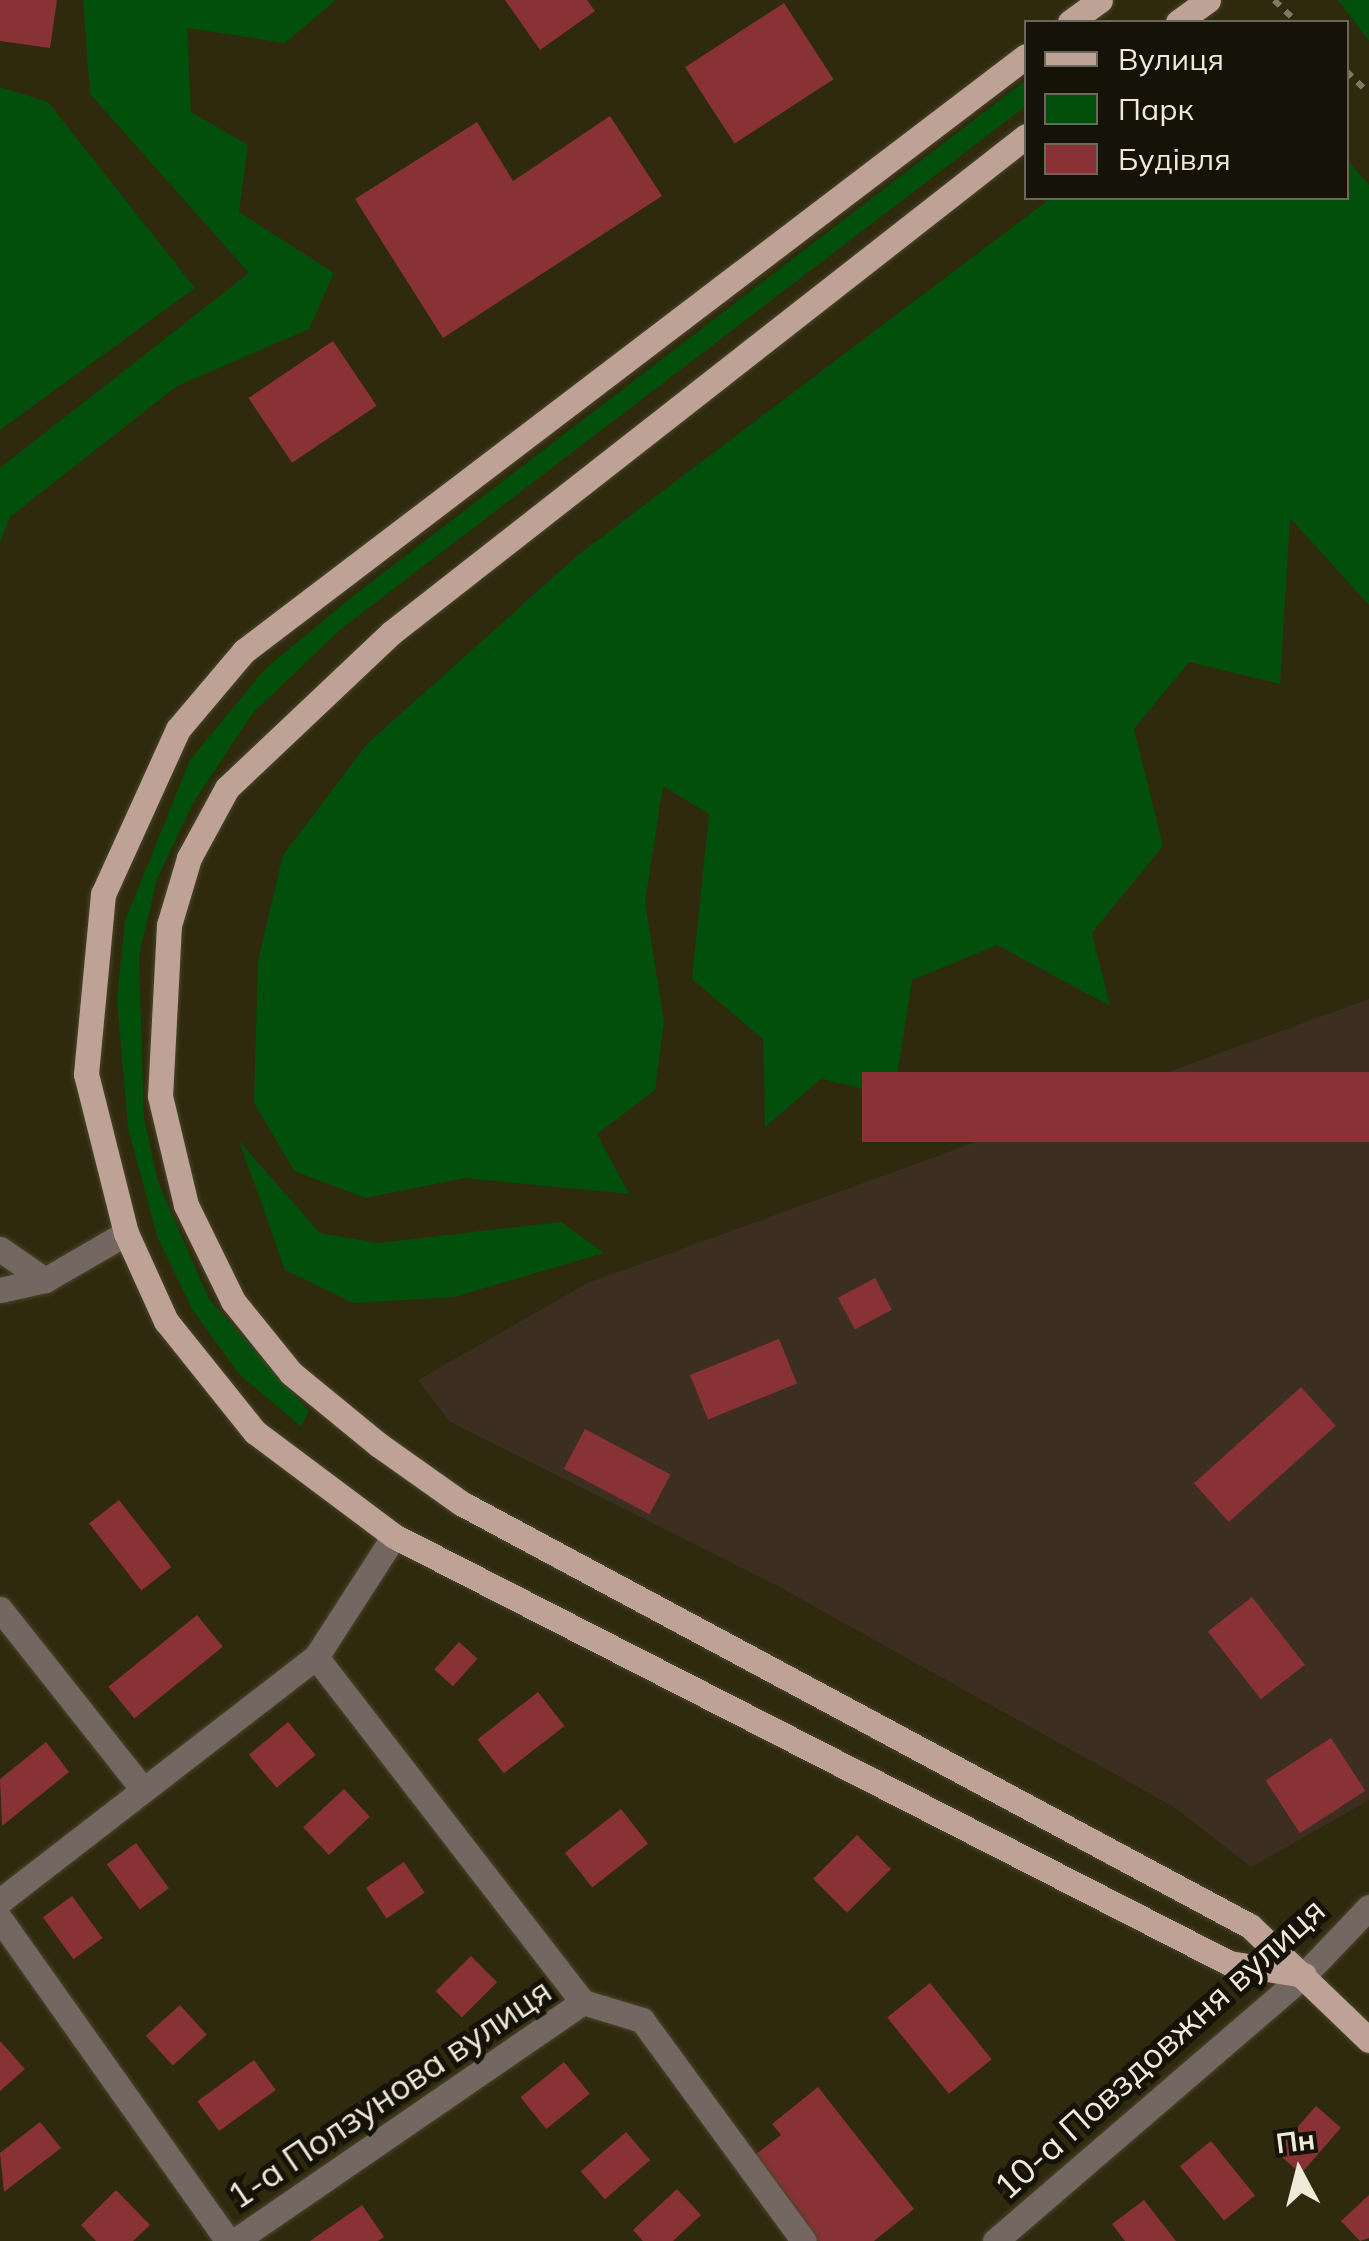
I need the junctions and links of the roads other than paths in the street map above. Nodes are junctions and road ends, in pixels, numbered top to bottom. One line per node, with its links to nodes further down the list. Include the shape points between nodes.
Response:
1 (1100, 0): 3 (main road)
2 (1208, 0): 4 (main road)
3 (1073, 20)
4 (1181, 20)
5 (1024, 58): 7 (main road, via 244,651 178,729 103,894 87,991 86,1074)
6 (1024, 138): 18 (main road, via 391,634 226,788 189,858 169,925 160,1096 186,1205 233,1300 291,1373 379,1445 461,1503 1250,1926)
7 (126, 1232): 9 (street); 11 (main road, via 166,1321 208,1380 255,1432)
8 (0, 1249): 9 (street)
9 (44, 1280): 10 (street)
10 (0, 1290)
11 (394, 1536): 13 (street); 18 (main road, via 1229,1964)
12 (0, 1609): 14 (street)
13 (316, 1657): 14 (street); 19 (street)
14 (142, 1787): 15 (street)
15 (0, 1901)
16 (1369, 1907): 18 (street, 10-а Повздовжня вулиця)
17 (0, 1919): 21 (street)
18 (1304, 1975): 20 (main road); 23 (street, 10-а Повздовжня вулиця)
19 (583, 2002): 21 (street, 1-а Ползунова вулиця); 22 (street, via 642,2020)
20 (1369, 2040)
21 (232, 2241)
22 (804, 2241)
23 (995, 2241)

